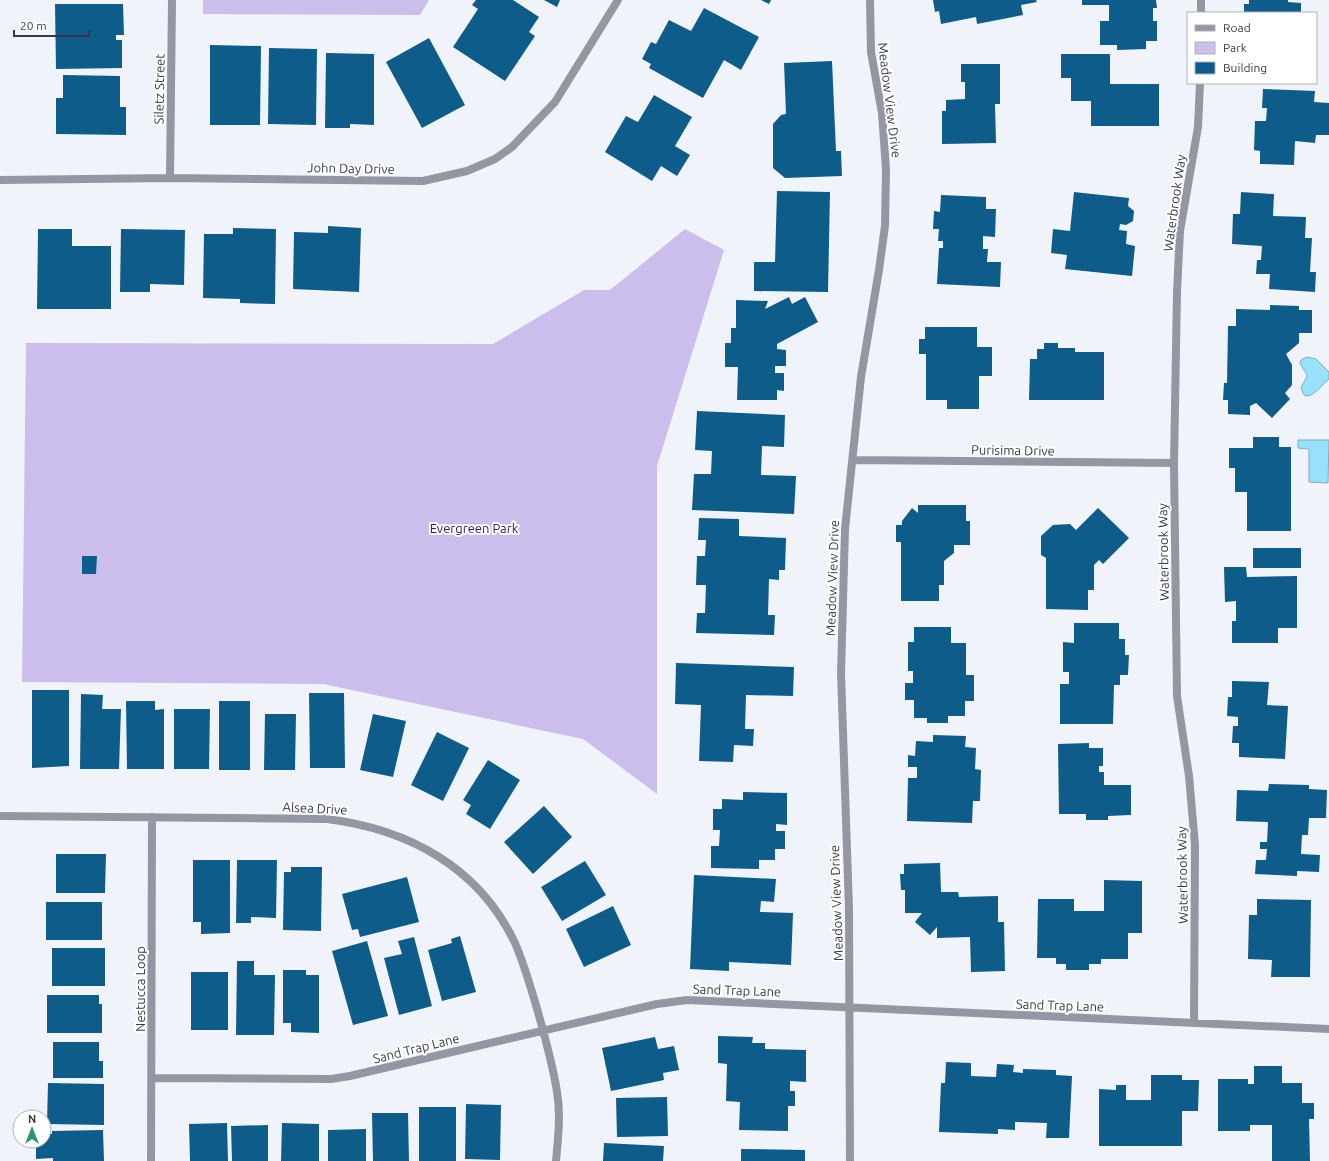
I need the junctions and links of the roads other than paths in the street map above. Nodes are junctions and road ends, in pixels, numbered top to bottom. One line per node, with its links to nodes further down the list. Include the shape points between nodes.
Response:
1 (172, 0): 7 (street, Siletz Street)
2 (618, 0): 7 (street, John Day Drive, via 555,102 512,147 467,171 423,181)
3 (870, 0): 9 (street, Meadow View Drive, via 871,52 882,113 886,170 885,226 862,377)
4 (1201, 0): 5 (street)
5 (1201, 12)
6 (1200, 84): 10 (street, Waterbrook Way, via 1198,127 1180,232 1176,300)
7 (170, 178): 8 (street, John Day Drive)
8 (0, 180)
9 (853, 460): 10 (street, Purisima Drive); 13 (street, Meadow View Drive, via 845,529 841,673)
10 (1174, 463): 14 (street, Waterbrook Way, via 1177,696 1190,782 1195,845)
11 (0, 816): 12 (street, Alsea Drive)
12 (152, 817): 16 (street, Alsea Drive, via 327,819 384,830 430,850 468,879 500,918 526,970); 17 (street, Nestucca Loop)
13 (850, 1008): 14 (street, Sand Trap Lane); 16 (street, Sand Trap Lane, via 672,1001); 20 (street, Meadow View Drive)
14 (1194, 1022): 15 (street, Sand Trap Lane)
15 (1329, 1029)
16 (543, 1030): 17 (street, Sand Trap Lane, via 331,1079); 19 (street, via 557,1093 559,1124)
17 (152, 1078): 18 (street, Nestucca Loop)
18 (151, 1161)
19 (556, 1161)
20 (850, 1161)

